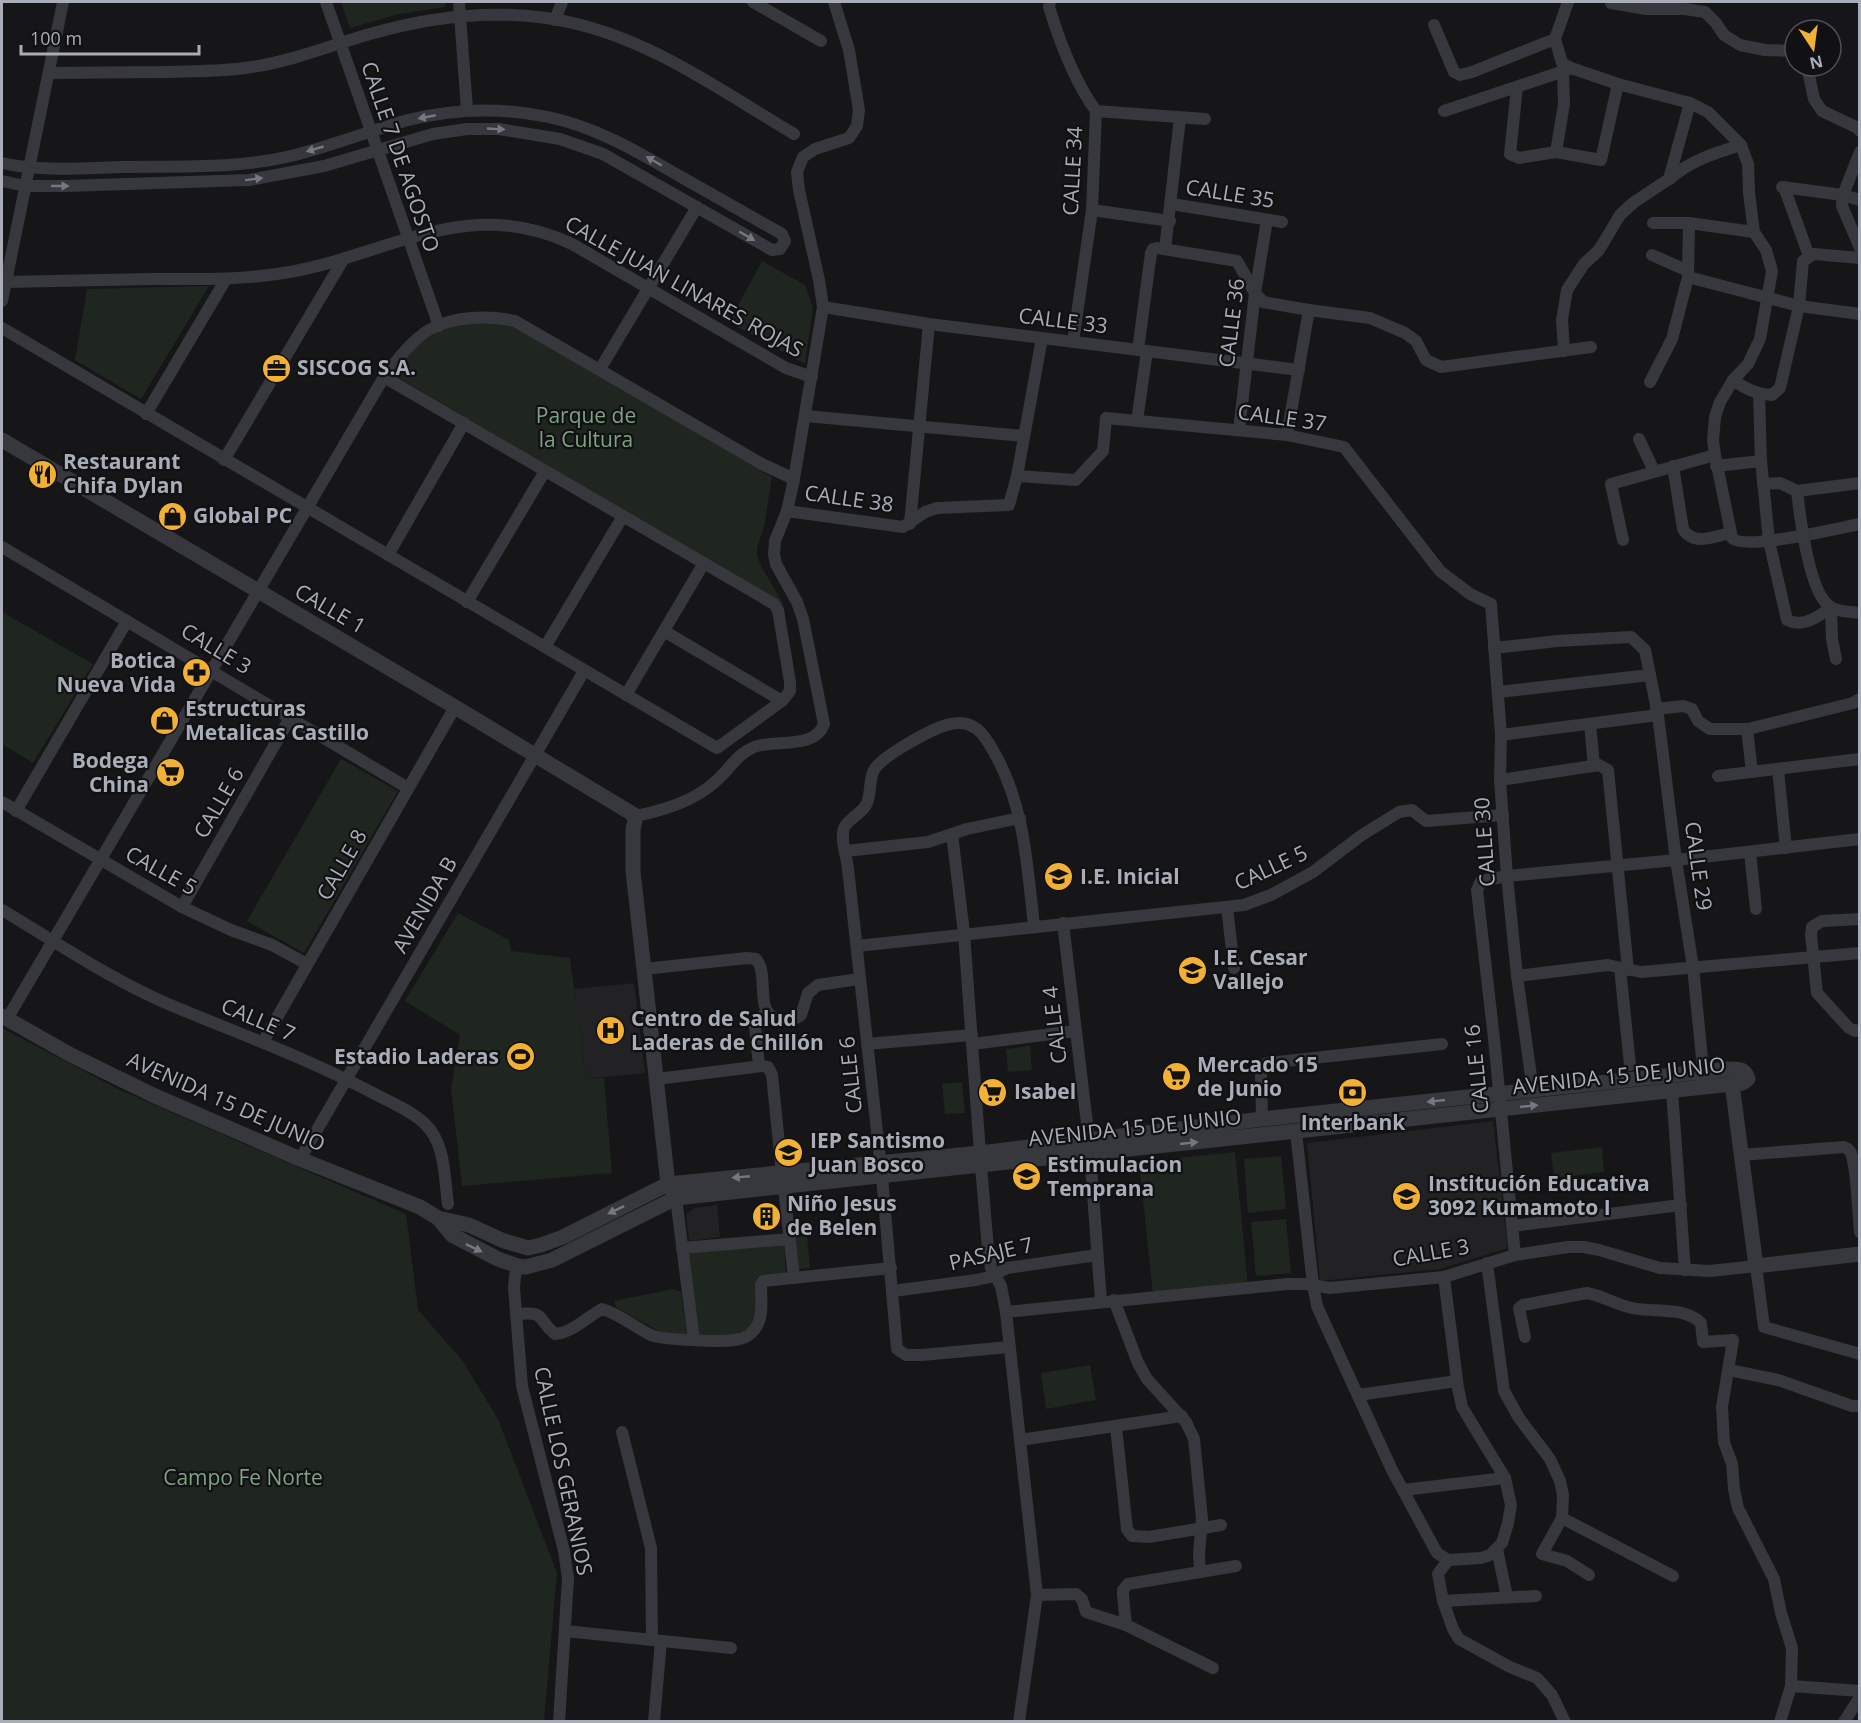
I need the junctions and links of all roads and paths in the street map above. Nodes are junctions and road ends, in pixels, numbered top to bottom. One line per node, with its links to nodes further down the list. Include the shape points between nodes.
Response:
1 (63, 2): 18 (street)
2 (326, 2): 15 (street, CALLE 7 DE AGOSTO)
3 (459, 2): 10 (street)
4 (562, 2): 11 (street)
5 (753, 2): 14 (street)
6 (834, 2): 66 (street, via 849,50 859,110 856,126 849,138 803,157 797,172)
7 (1050, 2): 24 (street, via 1059,41)
8 (1568, 2): 13 (street)
9 (1611, 3): 16 (street, via 1705,12 1724,35 1740,45)
10 (459, 16): 11 (street, via 512,15); 15 (street, via 405,25); 23 (street)
11 (555, 20): 30 (street, via 604,32 666,57)
12 (1434, 25): 13 (street, via 1454,72 1460,75)
13 (1555, 39): 17 (street)
14 (821, 41)
15 (340, 44): 18 (street, via 236,69); 29 (street, CALLE 7 DE AGOSTO)
16 (1783, 51)
17 (1567, 70): 20 (street); 21 (street); 33 (street)
18 (48, 73): 36 (street)
19 (1811, 78): 28 (street, via 1814,99 1822,111)
20 (1618, 84): 22 (street); 33 (street, via 1601,160)
21 (1517, 87): 25 (street); 33 (street, via 1510,154 1519,158)
22 (1690, 103): 31 (street, via 1708,112); 37 (street)
23 (467, 110): 29 (street, one-way to 29, via 408,120); 43 (street, one-way to 23, via 772,250 784,244 782,234 600,133 541,115)
24 (1096, 111): 26 (street, CALLE 34); 44 (street, CALLE 34)
25 (1444, 111)
26 (1180, 118): 27 (street, CALLE 34); 42 (street)
27 (1205, 119)
28 (1860, 131)
29 (371, 132): 32 (street, CALLE 7 DE AGOSTO); 36 (street, one-way to 36, via 290,156 245,163)
30 (794, 134)
31 (1741, 145): 37 (street, via 1709,155); 50 (street, via 1748,164)
32 (377, 150): 39 (street, one-way to 32, via 249,180 315,169); 43 (street, one-way to 43, via 426,135 467,129 539,134 603,154); 51 (street, CALLE 7 DE AGOSTO)
33 (1556, 152)
34 (1860, 152): 40 (street)
35 (2, 163): 36 (street)
36 (29, 168): 39 (street)
37 (1669, 179): 76 (street, via 1620,215 1599,250 1567,290 1562,320)
38 (2, 181): 39 (street)
39 (25, 186): 60 (street)
40 (1843, 195): 41 (street); 52 (street, via 1842,206); 55 (street, via 1783,187)
41 (1860, 200)
42 (1172, 204): 45 (street, CALLE 35); 46 (street)
43 (697, 207): 61 (street)
44 (1092, 210): 46 (street, CALLE 35); 73 (street, CALLE 34)
45 (1267, 220): 47 (street, CALLE 35); 62 (street, CALLE 36)
46 (1170, 221): 53 (street)
47 (1282, 222)
48 (1653, 223): 49 (street)
49 (1689, 224): 50 (street); 58 (street)
50 (1754, 232): 63 (street, via 1766,250 1772,271)
51 (408, 239): 57 (street, CALLE JUAN LINARES ROJAS); 61 (street, CALLE JUAN LINARES ROJAS, via 470,224 524,228 572,244); 70 (street, CALLE 7 DE AGOSTO)
52 (1860, 248)
53 (1159, 249): 62 (street, via 1237,261); 75 (street)
54 (1652, 255): 58 (street)
55 (1809, 256): 56 (street); 65 (street, via 1803,261)
56 (1860, 258)
57 (343, 260): 59 (street, CALLE JUAN LINARES ROJAS, via 292,272); 95 (street)
58 (1688, 274): 63 (street); 83 (street, via 1672,339)
59 (226, 279): 60 (street, CALLE JUAN LINARES ROJAS); 85 (street)
60 (5, 282): 64 (street)
61 (648, 288): 78 (street); 81 (street, CALLE JUAN LINARES ROJAS, via 786,368)
62 (1255, 293): 67 (street, via 1263,302); 77 (street, CALLE 36)
63 (1766, 298): 65 (street); 82 (street, via 1760,339 1748,364)
64 (2, 301)
65 (1799, 306): 68 (street); 84 (street, via 1780,388 1772,395)
66 (823, 307): 69 (street, CALLE 33); 81 (street)
67 (1309, 310): 76 (street, via 1370,318 1406,333 1416,341 1426,360 1441,367); 79 (street)
68 (1860, 314)
69 (929, 324): 72 (street, CALLE 33); 89 (street)
70 (439, 326): 78 (street, via 482,318 516,321); 80 (street, via 415,341)
71 (2, 328): 85 (street)
72 (1042, 338): 73 (street, CALLE 33); 92 (street)
73 (1073, 342): 75 (street, CALLE 33)
74 (1591, 347): 76 (street)
75 (1143, 351): 77 (street, CALLE 33); 87 (street)
76 (1564, 351)
77 (1247, 364): 79 (street, CALLE 33); 90 (street, CALLE 36)
78 (600, 369): 102 (street)
79 (1299, 370): 91 (street)
80 (384, 377): 88 (street); 106 (street)
81 (812, 377): 86 (street)
82 (1733, 380): 84 (street); 96 (street, via 1715,417)
83 (1650, 382)
84 (1759, 394): 97 (street)
85 (146, 414): 95 (street)
86 (806, 416): 89 (street); 102 (street)
87 (1137, 421): 90 (street, CALLE 37); 101 (street, CALLE 37, via 1106,418 1103,451 1076,480)
88 (464, 423): 99 (street); 116 (street)
89 (918, 427): 92 (street); 109 (street)
90 (1239, 430): 91 (street, CALLE 37)
91 (1287, 435): 120 (street, CALLE 37, via 1344,447 1440,571 1470,594)
92 (1024, 436): 101 (street)
93 (1639, 439): 100 (street)
94 (2, 440): 118 (street, CALLE 1)
95 (224, 460): 106 (street)
96 (1715, 460): 97 (street); 98 (street); 111 (street)
97 (1761, 461): 104 (street)
98 (1673, 466): 100 (street); 111 (street, via 1686,535 1699,540)
99 (545, 471): 108 (street); 119 (street)
100 (1654, 471): 113 (street, via 1611,484)
101 (1017, 476): 109 (street, CALLE 38, via 1009,505 937,508)
102 (794, 479): 107 (street)
103 (1860, 483): 105 (street)
104 (1763, 484): 105 (street, via 1780,483); 114 (street)
105 (1797, 490): 112 (street)
106 (307, 508): 116 (street); 118 (street)
107 (787, 510): 109 (street, CALLE 38, via 903,527); 151 (street, via 774,554 803,619 824,717 821,731 805,740 753,748 699,794)
108 (623, 516): 117 (street); 125 (street)
109 (909, 524)
110 (1860, 524): 112 (street)
111 (1730, 533): 114 (street, via 1740,543)
112 (1803, 535): 114 (street); 121 (street, via 1820,597)
113 (1623, 540)
114 (1769, 541): 121 (street, via 1787,620 1813,620)
115 (2, 547): 123 (street, CALLE 3)
116 (388, 555): 119 (street)
117 (704, 563): 124 (street); 134 (street, via 778,610 790,682 790,691)
118 (258, 592): 128 (street); 135 (street, CALLE 1)
119 (467, 602): 125 (street)
120 (1491, 604): 126 (street, CALLE 30)
121 (1830, 608): 122 (street); 127 (street)
122 (1860, 613)
123 (127, 621): 128 (street, CALLE 3); 150 (street)
124 (664, 631): 132 (street); 134 (street)
125 (544, 647): 129 (street)
126 (1494, 648): 130 (street, CALLE 29, via 1630,637 1645,650); 131 (street, CALLE 30)
127 (1836, 659)
128 (211, 671): 137 (street, CALLE 3); 159 (street)
129 (584, 671): 132 (street); 141 (street, AVENIDA B)
130 (1650, 675): 131 (street); 136 (street, CALLE 29)
131 (1498, 692): 140 (street, CALLE 30)
132 (626, 695): 134 (street, via 717,748)
133 (1860, 699): 139 (street)
134 (782, 701)
135 (455, 707): 141 (street, CALLE 1); 148 (street, CALLE 8)
136 (1657, 712): 138 (street); 139 (street, via 1683,706 1692,709 1698,722 1710,729); 160 (street, CALLE 29)
137 (290, 718): 148 (street, CALLE 3); 163 (street, CALLE 6)
138 (1590, 724): 140 (street); 143 (street)
139 (1747, 729): 145 (street)
140 (1502, 735): 147 (street, CALLE 30)
141 (536, 755): 151 (street, CALLE 1); 193 (street, AVENIDA B)
142 (1860, 759): 144 (street)
143 (1594, 766): 147 (street); 161 (street, via 1608,770)
144 (1778, 769): 145 (street); 156 (street)
145 (1752, 772): 146 (street)
146 (1718, 776)
147 (1500, 780): 152 (street, CALLE 30)
148 (408, 788): 175 (street, CALLE 8)
149 (2, 802): 150 (street, CALLE 5)
150 (16, 811): 159 (street, CALLE 5)
151 (636, 816): 178 (street, via 632,851)
152 (1503, 816): 162 (street, CALLE 30); 164 (street, CALLE 5, via 1426,821 1415,811 1404,810 1294,883 1257,900)
153 (1020, 818): 154 (street); 157 (street, CALLE 6, via 1004,770 988,741 976,728 960,723 931,731 877,766 867,803 844,829); 169 (street)
154 (952, 834): 157 (street, via 928,842); 170 (street)
155 (1860, 838): 156 (street)
156 (1786, 848): 158 (street)
157 (846, 850): 172 (street, CALLE 6)
158 (1750, 852): 160 (street); 165 (street)
159 (100, 859): 163 (street, CALLE 5); 171 (street)
160 (1676, 861): 161 (street); 176 (street, CALLE 29)
161 (1617, 865): 162 (street); 179 (street)
162 (1507, 876): 180 (street, CALLE 30); 197 (street, CALLE 16, via 1481,881 1477,890)
163 (182, 907): 175 (street, CALLE 5)
164 (1227, 907): 168 (street, CALLE 5); 177 (street)
165 (1756, 909)
166 (2, 910): 171 (street, CALLE 7)
167 (1860, 919): 174 (street, via 1821,921 1812,927)
168 (1063, 923): 169 (street, CALLE 5); 185 (street, CALLE 4)
169 (1034, 926): 170 (street, CALLE 5)
170 (964, 933): 172 (street, CALLE 5); 186 (street)
171 (53, 940): 183 (street); 187 (street, CALLE 7, via 166,1003)
172 (857, 946): 181 (street, CALLE 6)
173 (1860, 953): 174 (street)
174 (1812, 956): 176 (street); 184 (street, via 1819,998 1849,1028)
175 (307, 964): 187 (street, CALLE 8)
176 (1693, 967): 179 (street, via 1641,972); 195 (street, CALLE 29)
177 (1234, 968)
178 (644, 969): 182 (street, via 752,958 759,962); 194 (street)
179 (1624, 969): 180 (street, via 1600,966); 190 (street)
180 (1517, 976): 192 (street, CALLE 30)
181 (859, 979): 182 (street, via 818,985 808,993 804,1011 796,1019 774,1019); 188 (street, CALLE 6)
182 (767, 1012): 191 (street, via 755,1027)
183 (4, 1018): 202 (street, AVENIDA 15 DE JUNIO, via 155,1096)
184 (1860, 1030)
185 (1076, 1031): 186 (street); 200 (street, CALLE 4)
186 (972, 1039): 188 (street); 203 (street)
187 (262, 1042): 193 (street, CALLE 7)
188 (867, 1044): 204 (street, CALLE 6)
189 (1442, 1044): 198 (street, via 1267,1063 1261,1072)
190 (1630, 1065)
191 (759, 1066): 194 (street); 206 (street, via 768,1067 772,1075)
192 (1531, 1076)
193 (347, 1079): 202 (street, AVENIDA B); 209 (street, CALLE 7, via 424,1122 440,1149)
194 (657, 1079): 207 (street)
195 (1704, 1080): 196 (street, AVENIDA 15 DE JUNIO); 197 (street, AVENIDA 15 DE JUNIO); 201 (street, AVENIDA 15 DE JUNIO, via 1729,1069 1746,1073 1748,1079 1743,1083 1732,1084)
196 (1672, 1091): 197 (street, AVENIDA 15 DE JUNIO, one-way to 196); 210 (street)
197 (1500, 1102): 198 (street, AVENIDA 15 DE JUNIO, one-way to 198); 199 (street, AVENIDA 15 DE JUNIO); 212 (street, CALLE 16)
198 (1262, 1119): 200 (street, AVENIDA 15 DE JUNIO)
199 (1296, 1132): 200 (street, AVENIDA 15 DE JUNIO, one-way to 199); 227 (street)
200 (1089, 1147): 203 (street, AVENIDA 15 DE JUNIO); 217 (street, CALLE 4)
201 (1742, 1155): 205 (street, via 1844,1147 1851,1151); 221 (street)
202 (300, 1159): 211 (street, AVENIDA 15 DE JUNIO, via 420,1207)
203 (981, 1159): 204 (street, AVENIDA 15 DE JUNIO); 224 (street, via 988,1250)
204 (881, 1170): 206 (street, AVENIDA 15 DE JUNIO); 222 (street, CALLE 6)
205 (1857, 1176): 213 (street)
206 (783, 1180): 207 (street, AVENIDA 15 DE JUNIO, one-way to 207); 208 (street, AVENIDA 15 DE JUNIO); 214 (street)
207 (668, 1184): 208 (street); 211 (street, AVENIDA 15 DE JUNIO, one-way to 211, via 535,1247 522,1248 469,1225)
208 (676, 1198): 215 (street); 220 (street, AVENIDA 15 DE JUNIO, via 552,1260)
209 (448, 1204)
210 (1681, 1204): 212 (street); 223 (street)
211 (438, 1218): 220 (street, AVENIDA 15 DE JUNIO, one-way to 220, via 463,1242)
212 (1512, 1226): 218 (street, CALLE 16)
213 (1860, 1232)
214 (789, 1239): 215 (street); 226 (street)
215 (682, 1248): 234 (street)
216 (1860, 1254): 221 (street, CALLE 3)
217 (1097, 1255): 224 (street, PASAJE 7, via 1007,1268); 230 (street, CALLE 4)
218 (1515, 1255): 219 (street, CALLE 3); 223 (street, CALLE 3, via 1584,1247 1645,1265)
219 (1487, 1263): 225 (street, CALLE 3); 247 (street, via 1504,1390 1510,1406 1550,1460 1560,1481)
220 (519, 1266): 232 (street, CALLE LOS GERANIOS, via 514,1276)
221 (1756, 1266): 223 (street, CALLE 3); 236 (street, via 1764,1327)
222 (891, 1268): 226 (street); 228 (street, CALLE 6)
223 (1684, 1270)
224 (994, 1274): 228 (street, PASAJE 7); 231 (street, via 1001,1286)
225 (1444, 1276): 227 (street, CALLE 3, via 1330,1288); 238 (street)
226 (794, 1278): 234 (street, via 764,1281 760,1285 761,1316 751,1334 738,1340)
227 (1313, 1285): 229 (street, CALLE 3); 239 (street, via 1322,1316)
228 (893, 1291): 235 (street, CALLE 6, via 897,1349 903,1354)
229 (1114, 1300): 230 (street, CALLE 3); 241 (street, via 1147,1379)
230 (1101, 1301): 231 (street, CALLE 3)
231 (1006, 1312): 235 (street)
232 (516, 1314): 234 (street, via 538,1314 555,1334 561,1334 602,1309 653,1336); 261 (street, CALLE LOS GERANIOS, via 522,1386 564,1551 568,1578)
233 (1525, 1337): 237 (street, via 1519,1313 1523,1305 1587,1293 1632,1308 1687,1314 1697,1319 1703,1342 1733,1340)
234 (694, 1340)
235 (1009, 1347): 244 (street)
236 (1860, 1354)
237 (1729, 1370): 240 (street, via 1778,1380); 265 (street, via 1722,1407 1724,1442 1732,1464 1738,1508 1774,1579 1792,1648)
238 (1457, 1381): 239 (street); 245 (street, via 1462,1407)
239 (1358, 1395): 246 (street)
240 (1860, 1406)
241 (1182, 1416): 242 (street); 249 (street, via 1194,1439)
242 (1116, 1427): 244 (street); 249 (street, via 1129,1533 1141,1538)
243 (622, 1432): 262 (street, via 651,1548)
244 (1020, 1440): 256 (street)
245 (1505, 1478): 246 (street); 250 (street, via 1511,1505 1505,1534)
246 (1403, 1490): 251 (street, via 1434,1550)
247 (1562, 1518): 254 (street, via 1542,1554); 255 (street)
248 (1221, 1525): 249 (street)
249 (1202, 1528): 253 (street)
250 (1497, 1549): 251 (street, via 1481,1558); 258 (street)
251 (1448, 1560): 259 (street, via 1438,1574)
252 (1236, 1566): 253 (street)
253 (1200, 1572): 260 (street, via 1128,1584 1123,1590)
254 (1589, 1575)
255 (1673, 1576)
256 (1037, 1595): 260 (street, via 1076,1594 1086,1611); 270 (street)
257 (1536, 1596): 258 (street)
258 (1508, 1597): 259 (street)
259 (1443, 1601): 271 (street, via 1460,1639 1537,1678 1552,1695)
260 (1126, 1625): 264 (street)
261 (565, 1631): 262 (street); 268 (street, CALLE LOS GERANIOS)
262 (656, 1641): 263 (street); 269 (street)
263 (731, 1648)
264 (1214, 1668)
265 (1791, 1686): 266 (street); 272 (street)
266 (1860, 1691)
267 (1860, 1697): 273 (street)
268 (560, 1722)
269 (654, 1722)
270 (1019, 1722)
271 (1565, 1722)
272 (1780, 1722)
273 (1844, 1722)

